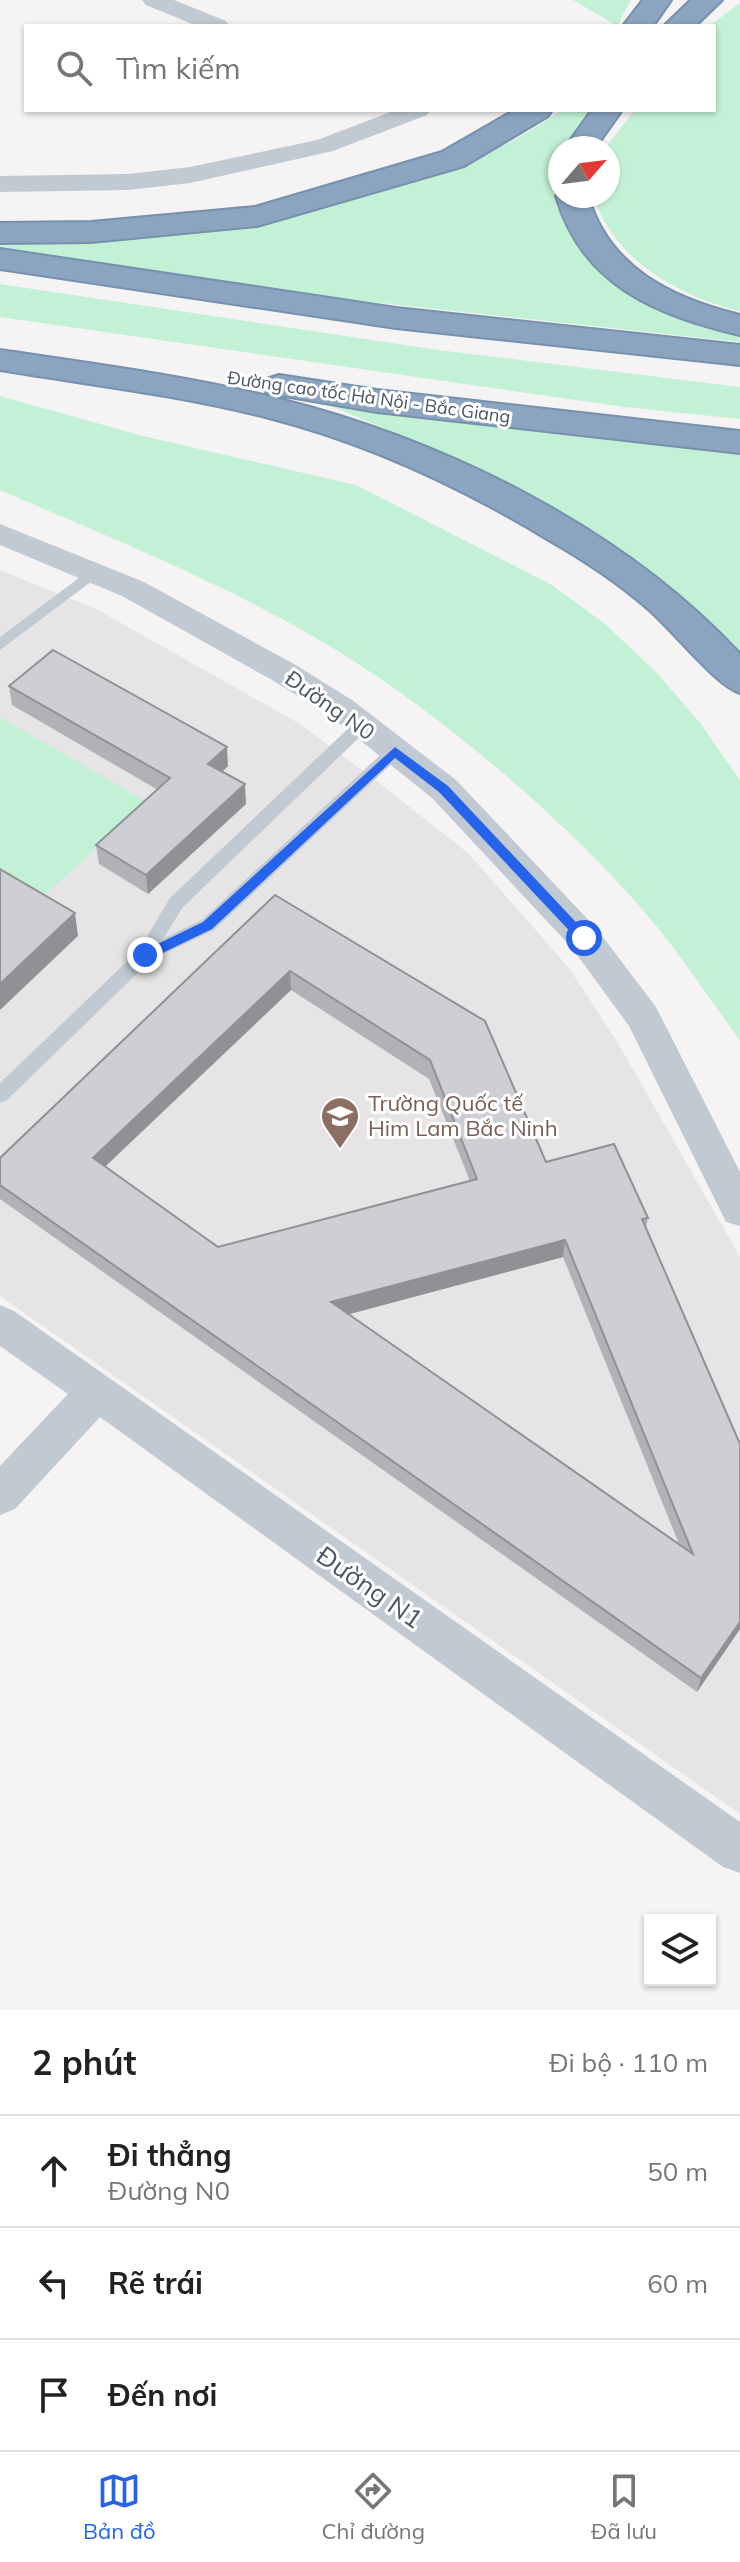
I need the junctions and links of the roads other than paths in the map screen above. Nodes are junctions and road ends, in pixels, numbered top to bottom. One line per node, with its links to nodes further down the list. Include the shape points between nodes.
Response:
1 (154, 0): 4 (street)
2 (657, 0): 5 (highway)
3 (708, 0): 6 (highway)
4 (213, 24)
5 (639, 24)
6 (680, 24)
7 (412, 112): 11 (street, via 324,146 190,175 128,182)
8 (534, 112): 13 (highway, via 453,159 257,216 91,232)
9 (606, 112): 10 (highway)
10 (589, 136)
11 (0, 184)
12 (577, 208): 15 (highway, via 587,235 630,280 692,311)
13 (0, 233)
14 (0, 259): 17 (highway, via 396,318)
15 (740, 325)
16 (0, 343): 19 (highway, Đường cao tốc Hà Nội - Bắc Giang, via 377,401)
17 (740, 355)
18 (0, 360): 23 (highway, via 268,407 428,462 552,526 630,575 703,638)
19 (740, 442)
20 (0, 534): 21 (street, Đường N0)
21 (95, 571): 22 (lane); 24 (street, Đường N0, via 283,672)
22 (0, 645)
23 (740, 679)
24 (362, 725): 25 (street, Đường N0); 26 (lane, via 176,903)
25 (395, 751): 26 (lane, via 208,925); 28 (street, Đường N0, via 444,789 584,938 643,1017)
26 (145, 955): 27 (lane)
27 (0, 1095)
28 (740, 1210)
29 (0, 1323): 30 (street, Đường N1)
30 (96, 1393): 31 (street); 32 (street, Đường N1)
31 (0, 1495)
32 (740, 1850)

